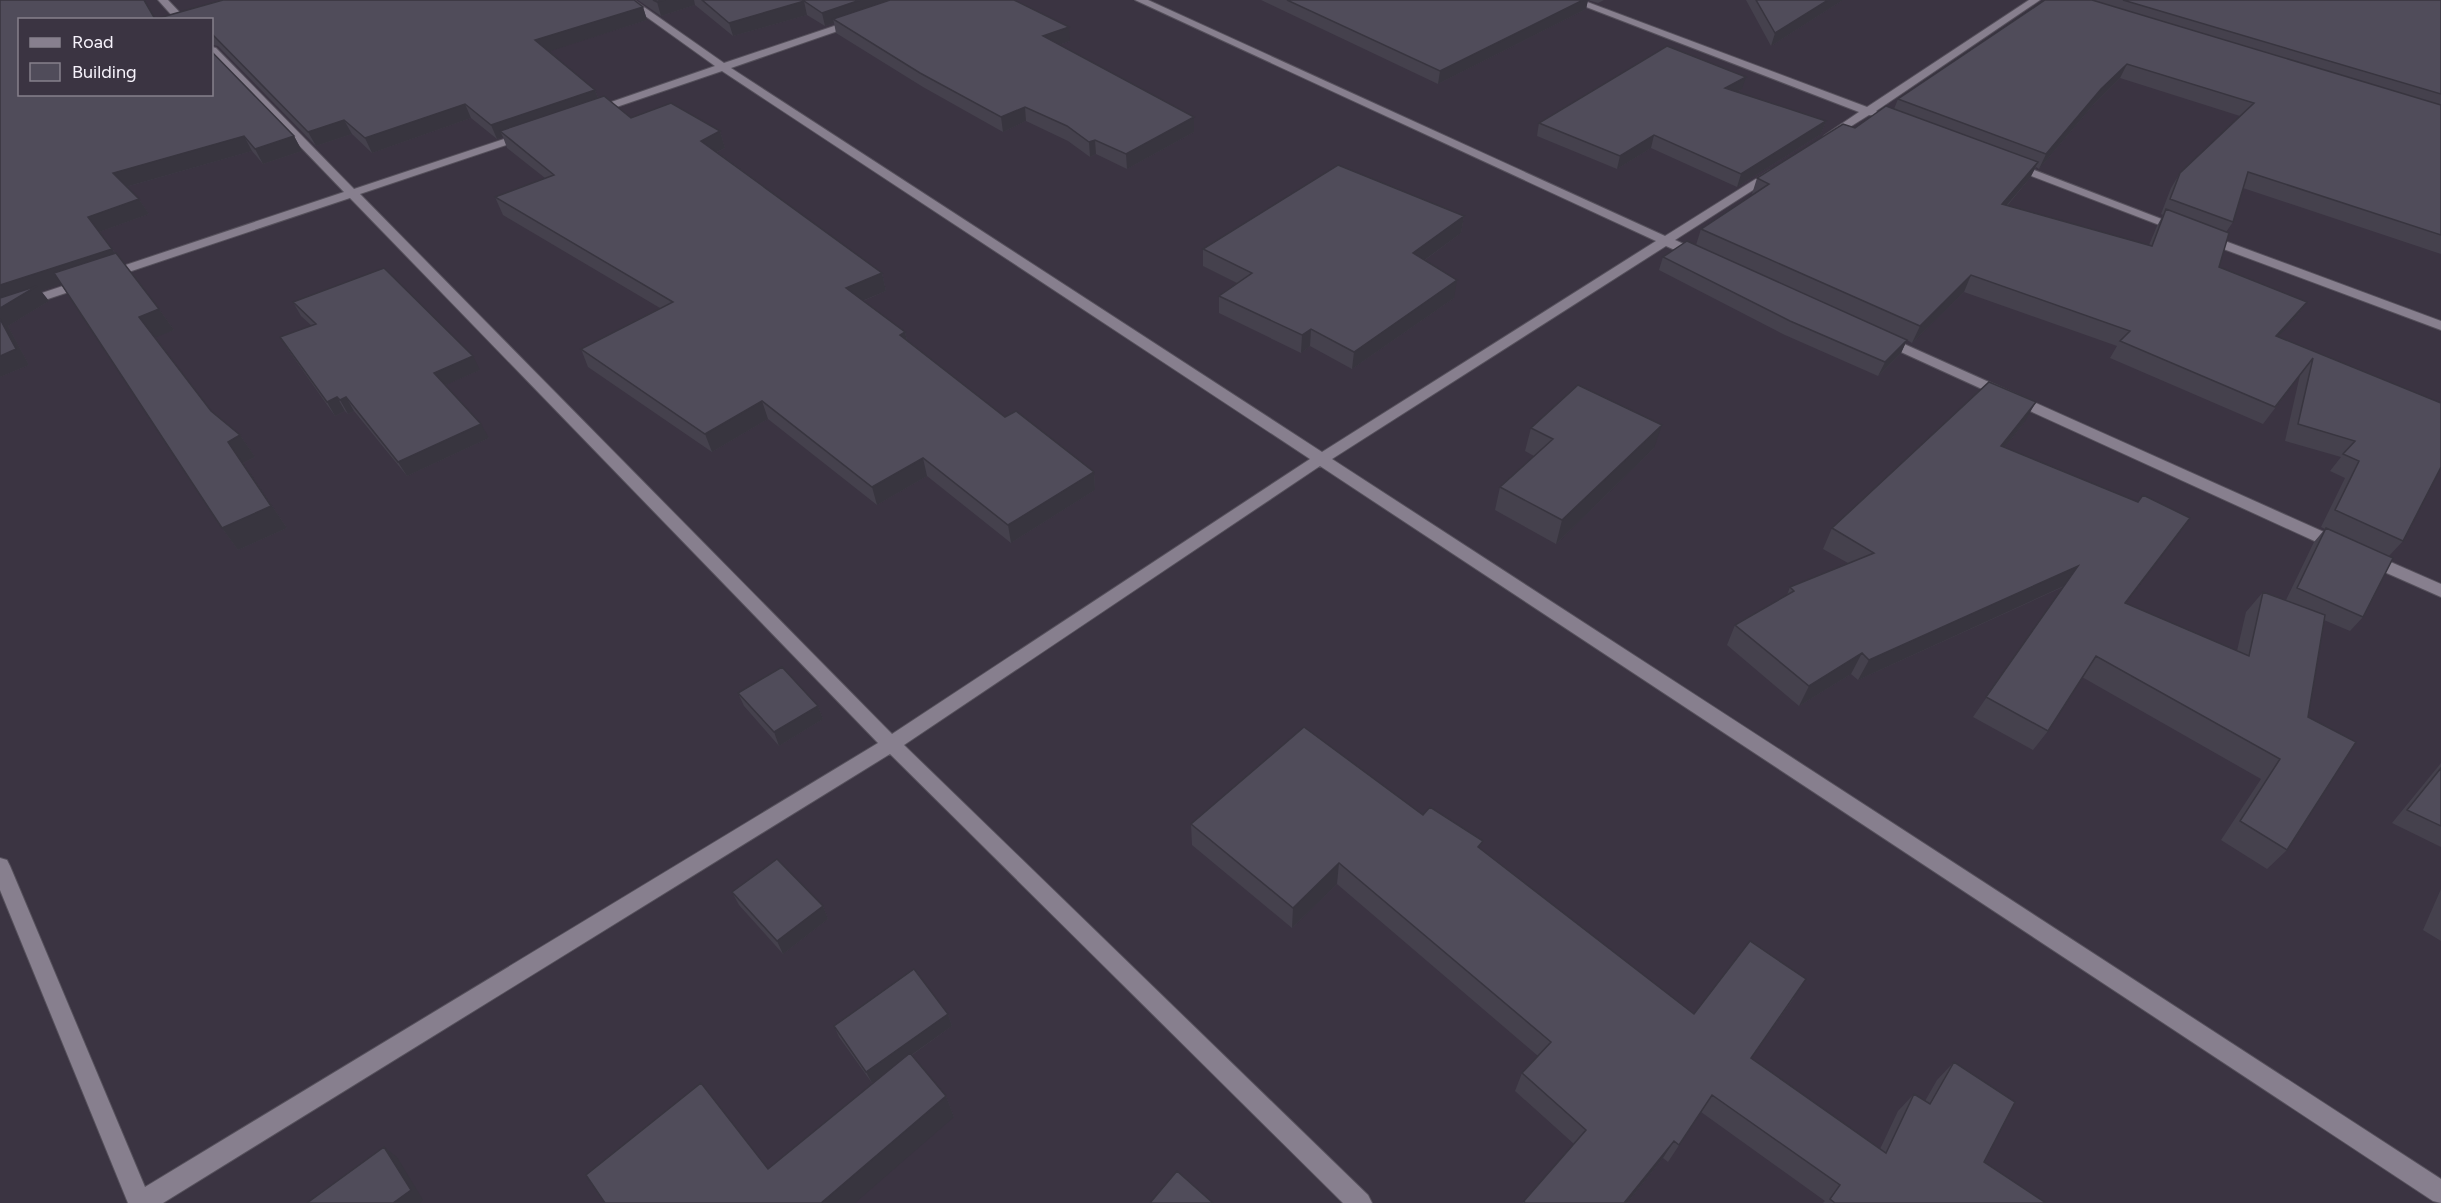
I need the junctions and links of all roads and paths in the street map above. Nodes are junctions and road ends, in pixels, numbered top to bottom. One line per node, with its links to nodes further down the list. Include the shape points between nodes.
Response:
1 (163, 0): 6 (street)
2 (628, 0): 9 (street)
3 (1140, 0): 18 (street)
4 (1573, 0): 10 (street)
5 (2035, 0): 10 (street)
6 (180, 18)
7 (865, 19): 9 (street)
8 (213, 51): 17 (street)
9 (723, 67): 11 (street); 23 (street)
10 (1869, 112): 12 (street); 14 (street)
11 (588, 114)
12 (1892, 120)
13 (543, 129): 17 (street)
14 (1811, 148)
15 (1791, 161): 18 (street)
16 (2004, 162): 21 (street)
17 (352, 195): 20 (street); 25 (street)
18 (1665, 240): 19 (street); 23 (street)
19 (1708, 260)
20 (0, 311)
21 (2441, 326)
22 (1873, 334): 24 (street)
23 (1321, 459): 25 (street); 27 (street)
24 (2441, 591)
25 (891, 744): 28 (street); 29 (street)
26 (0, 866): 28 (street)
27 (2441, 1193)
28 (140, 1203)
29 (1360, 1203)

